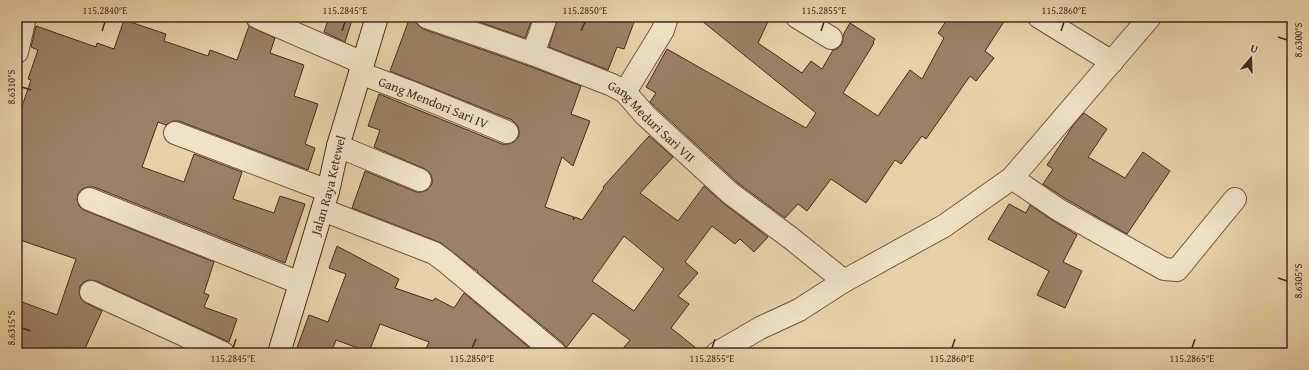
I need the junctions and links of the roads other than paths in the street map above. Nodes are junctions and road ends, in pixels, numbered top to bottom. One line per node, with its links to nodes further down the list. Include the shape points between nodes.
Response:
1 (25, 17): 11 (street)
2 (257, 17): 14 (street, Gang Mendori Sari IV)
3 (377, 17): 14 (street, Jalan Raya Ketewel)
4 (427, 17): 12 (street, Gang Meduri Sari VII)
5 (546, 17): 12 (street)
6 (797, 17): 10 (street)
7 (1039, 17): 13 (street)
8 (1150, 17): 13 (street)
9 (670, 21): 15 (street)
10 (831, 38)
11 (17, 50)
12 (533, 54): 15 (street, Gang Meduri Sari VII)
13 (1112, 62): 19 (street)
14 (361, 68): 16 (street, Gang Mendori Sari IV, via 410,92); 18 (street, Jalan Raya Ketewel)
15 (625, 92): 24 (street, Gang Meduri Sari VII, via 645,115 730,193)
16 (507, 132)
17 (175, 133): 23 (street)
18 (338, 146): 20 (street); 23 (street, Jalan Raya Ketewel)
19 (1012, 178): 22 (street, via 1059,210 1164,269 1177,270); 24 (street, via 944,226)
20 (420, 180)
21 (89, 198): 25 (street)
22 (1235, 199)
23 (326, 200): 25 (street, Jalan Raya Ketewel); 29 (street, via 434,253)
24 (844, 281): 30 (street, via 798,310)
25 (300, 283): 28 (street, Jalan Raya Ketewel)
26 (91, 292): 27 (street)
27 (223, 353)
28 (279, 353)
29 (554, 353)
30 (717, 353)

